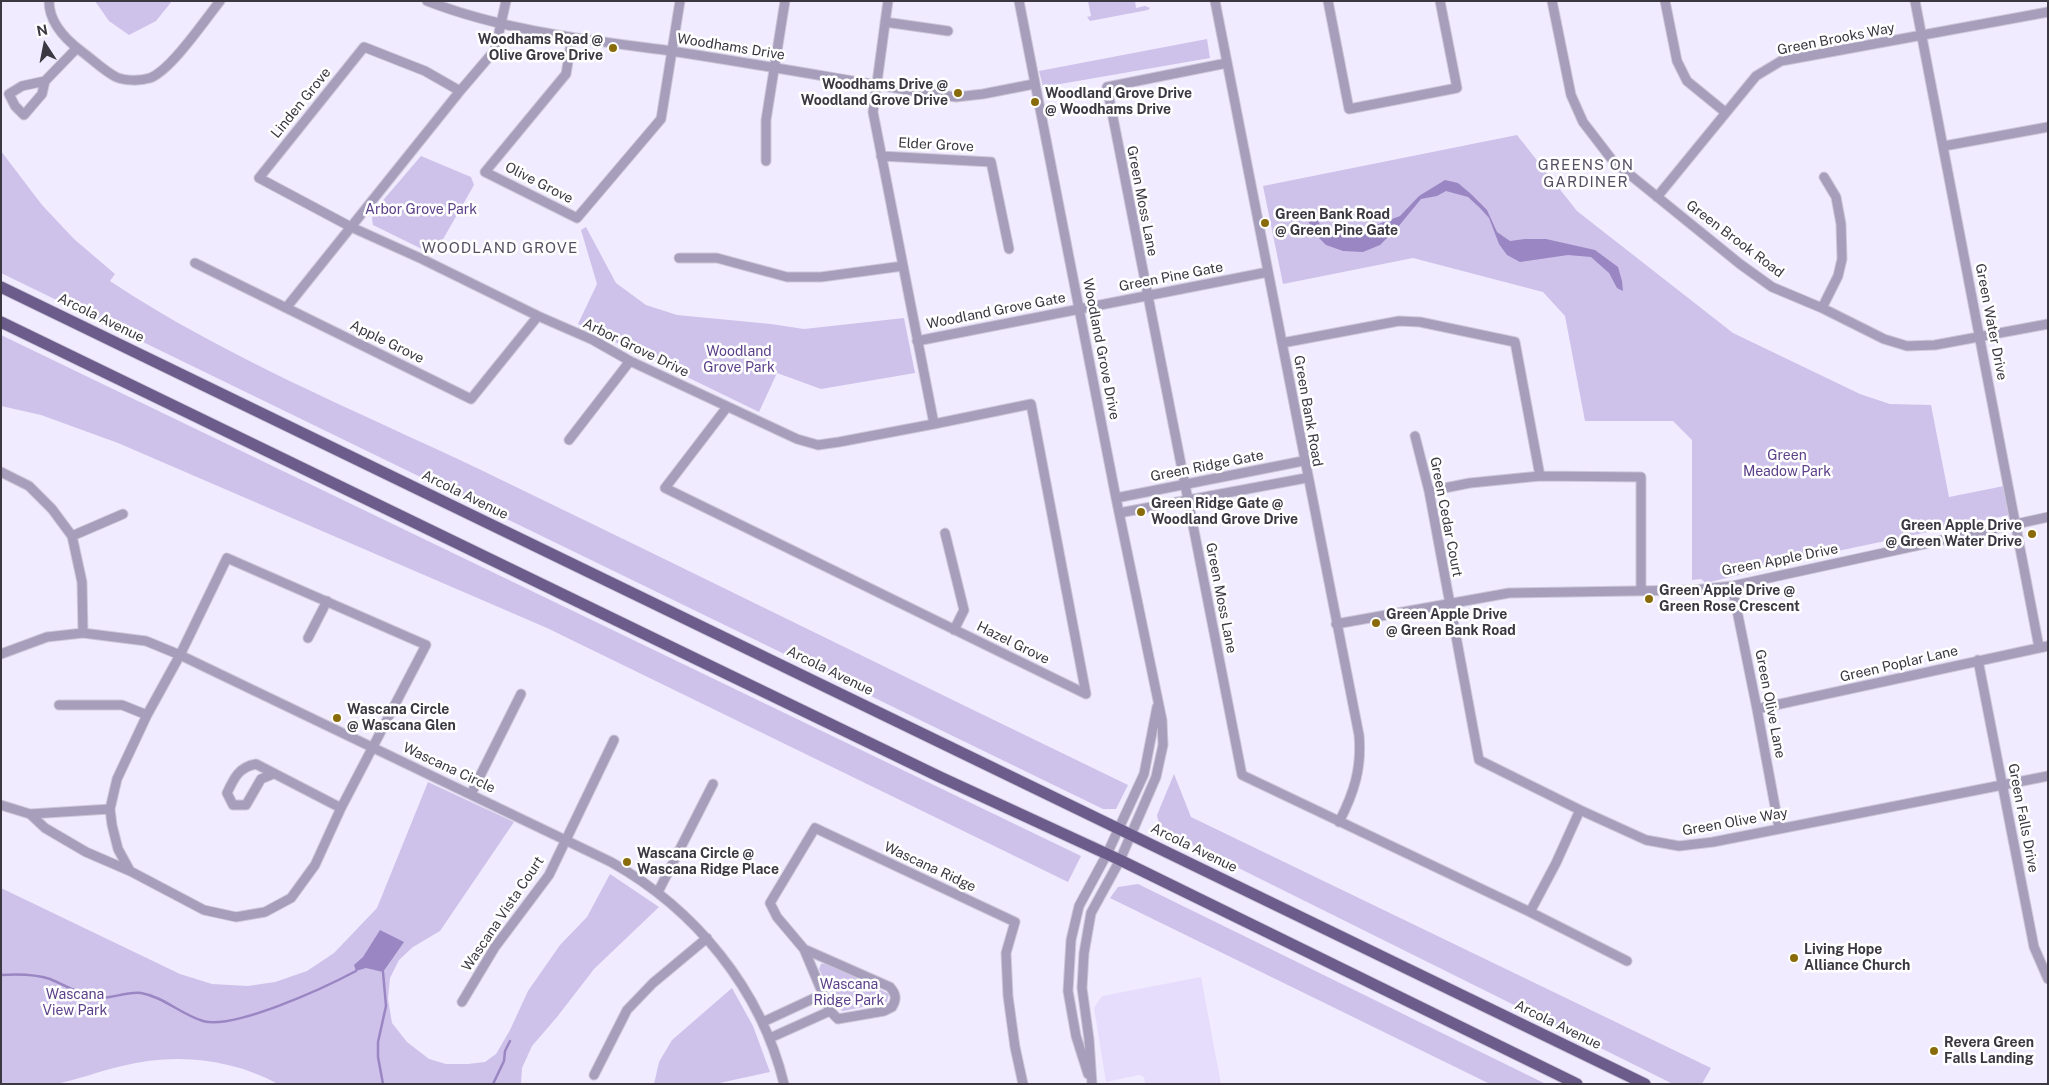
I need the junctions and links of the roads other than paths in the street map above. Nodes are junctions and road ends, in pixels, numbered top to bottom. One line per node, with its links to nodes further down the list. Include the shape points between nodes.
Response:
1 (49, 1): 21 (street, via 52,19)
2 (220, 1): 21 (street, via 164,68 150,78 132,80 116,77)
3 (427, 1): 17 (street, Woodhams Drive)
4 (506, 1): 17 (street)
5 (680, 1): 22 (street)
6 (785, 1): 24 (street)
7 (888, 1): 16 (street)
8 (1019, 1): 26 (street, Woodland Grove Drive)
9 (1215, 1): 23 (street, Green Bank Road)
10 (1328, 1): 11 (street, via 1349,109 1457,88)
11 (1440, 1)
12 (1552, 1): 35 (street, Green Brook Road, via 1571,95 1583,122 1613,161)
13 (1665, 1): 29 (street, via 1677,61 1687,81)
14 (1915, 1): 19 (street, Green Water Drive)
15 (2048, 12): 19 (street, Green Brooks Way)
16 (885, 22): 18 (street); 27 (street)
17 (499, 23): 20 (street, Woodhams Drive); 28 (street, via 495,50)
18 (948, 31)
19 (1922, 36): 29 (street, Green Brooks Way, via 1781,61 1756,76); 31 (street, Green Water Drive)
20 (572, 38): 22 (street, Woodhams Drive); 22 (street, Olive Grove, via 566,74 484,172 578,218 661,119)
21 (77, 48): 25 (street)
22 (673, 52): 24 (street, Woodhams Drive)
23 (1226, 63): 41 (street, Green Bank Road); 43 (street, Green Moss Lane, via 1107,87)
24 (774, 68): 27 (street, Woodhams Drive); 33 (street, via 766,120)
25 (45, 81)
26 (1034, 84): 27 (street, Woodhams Drive, via 956,97); 45 (street, Woodland Grove Drive)
27 (877, 85): 32 (street, via 873,112)
28 (460, 91): 36 (street); 36 (street, Linden Grove, via 425,71 364,47 259,178)
29 (1725, 112): 35 (street, Green Brooks Way)
30 (2048, 127): 31 (street)
31 (1944, 146): 50 (street, Green Water Drive)
32 (881, 156): 37 (street, Elder Grove, via 991,162); 40 (street)
33 (766, 161)
34 (1824, 177): 46 (street, via 1836,197 1842,259 1838,276)
35 (1657, 197): 46 (street, Green Brook Road, via 1772,287)
36 (351, 227): 44 (street); 47 (street, Arbor Grove Drive)
37 (1008, 249)
38 (679, 258): 40 (street, via 717,258 787,277 821,277)
39 (195, 262): 44 (street, Apple Grove)
40 (903, 266): 51 (street)
41 (1268, 272): 43 (street, Green Pine Gate); 52 (street, Green Bank Road)
42 (1, 286): 102 (main road, Arcola Avenue)
43 (1147, 296): 45 (street, Green Pine Gate); 62 (street, Green Moss Lane)
44 (286, 308): 47 (street, Apple Grove, via 471,398)
45 (1080, 308): 51 (street, Woodland Grove Gate); 64 (street, Woodland Grove Drive)
46 (1822, 308): 50 (street, Green Brook Road, via 1884,340 1907,346)
47 (538, 316): 53 (street, Arbor Grove Drive)
48 (1, 322): 106 (main road)
49 (2048, 324): 50 (street, Green Brook Road)
50 (1980, 337): 69 (street, Green Water Drive)
51 (918, 341): 55 (street)
52 (1282, 343): 58 (street, Green Bank Road); 60 (street, via 1398,321 1420,322 1515,342)
53 (630, 360): 54 (street, Arbor Grove Drive); 57 (street)
54 (727, 407): 55 (street, Arbor Grove Drive, via 796,439 818,445); 77 (street, Hazel Grove, via 665,488)
55 (934, 424): 77 (street, Hazel Grove, via 1032,404 1086,694)
56 (1415, 436): 63 (street, Green Cedar Court)
57 (569, 440)
58 (1303, 461): 61 (street, Green Bank Road); 62 (street, Green Ridge Gate)
59 (1, 472): 71 (street, via 28,486 52,509)
60 (1540, 476): 63 (street); 73 (street, via 1640,477)
61 (1306, 478): 65 (street); 76 (street, Green Bank Road)
62 (1185, 484): 64 (street, Green Ridge Gate); 65 (street, Green Moss Lane)
63 (1428, 491): 75 (street, Green Cedar Court)
64 (1116, 498): 66 (street, Woodland Grove Drive)
65 (1188, 501): 66 (street); 101 (street, Green Moss Lane, via 1242,775)
66 (1119, 513): 85 (street, Woodland Grove Drive)
67 (123, 514): 71 (street)
68 (2048, 517): 69 (street, Green Apple Drive)
69 (2016, 525): 72 (street, Green Apple Drive); 80 (street, Green Water Drive)
70 (945, 533): 77 (street, via 964,610)
71 (72, 536): 78 (street, via 82,582)
72 (1732, 586): 73 (street, Green Apple Drive); 87 (street, Green Olive Lane)
73 (1641, 591): 75 (street, Green Apple Drive, via 1509,593)
74 (327, 601): 79 (street); 82 (street, via 227,558); 90 (street, via 426,645)
75 (1449, 604): 76 (street, Green Apple Drive); 99 (street, Green Olive Way, via 1479,760)
76 (1336, 624): 101 (street, Green Bank Road, via 1360,751 1357,780)
77 (954, 630)
78 (82, 633): 81 (street, Wascana Circle, via 47,637); 82 (street, Wascana Circle, via 146,641)
79 (308, 638)
80 (2044, 647): 83 (street, Green Poplar Lane)
81 (1, 654)
82 (180, 655): 88 (street); 90 (street, Wascana Circle)
83 (1978, 660): 87 (street, Green Poplar Lane); 94 (street, Green Falls Drive)
84 (521, 694): 95 (street)
85 (1158, 703): 102 (street, Woodland Grove Drive, via 1144,774); 104 (street, Woodland Grove Drive, via 1163,745 1156,777)
86 (59, 705): 88 (street, via 122,705)
87 (1757, 709): 103 (street, Green Olive Lane)
88 (147, 714): 98 (street, via 117,779)
89 (614, 740): 105 (street, Wascana Vista Court)
90 (373, 748): 95 (street, Wascana Circle); 97 (street)
91 (273, 774): 91 (street, via 256,764 245,766 234,777 227,793 233,804 246,804 261,779); 97 (street)
92 (2048, 776): 94 (street, Green Olive Way)
93 (713, 784): 109 (street)
94 (2003, 786): 103 (street, Green Olive Way); 114 (street, Green Falls Drive, via 2034,947)
95 (471, 794): 105 (street, Wascana Circle)
96 (1, 805): 100 (street)
97 (341, 808): 108 (street, via 315,864 291,898 265,912 236,917 204,910)
98 (110, 810): 100 (street); 108 (street, via 118,849)
99 (1580, 810): 103 (street, Green Olive Way, via 1646,840 1679,846); 110 (street)
100 (30, 814): 108 (street, via 45,828 86,852)
101 (1339, 822): 110 (street, Green Moss Lane)
102 (1118, 828): 104 (main road, Arcola Avenue); 106 (street, Woodland Grove Drive)
103 (1779, 828)
104 (1132, 834): 107 (street, Woodland Grove Drive); 125 (main road, Arcola Avenue)
105 (566, 840): 109 (street, Wascana Circle, via 617,865); 116 (street, Wascana Vista Court, via 549,875 495,948)
106 (1106, 854): 107 (main road); 123 (street, Woodland Grove Drive, via 1079,906 1071,940 1068,992 1076,1036)
107 (1120, 860): 123 (street, Woodland Grove Drive, via 1092,913 1084,953 1082,988); 124 (main road)
108 (130, 871)
109 (658, 892): 111 (street, Wascana Circle)
110 (1530, 912): 113 (street, Green Moss Lane)
111 (707, 938): 118 (street, Wascana Circle); 120 (street, via 653,983 627,1010)
112 (804, 949): 115 (street, Wascana Ridge); 117 (street, Wascana Ridge, via 895,992 896,1000 892,1007 884,1011 838,1019); 122 (street, Wascana Ridge, via 770,904 815,828 1015,922 1006,953 1008,996)
113 (1627, 961)
114 (2048, 979)
115 (823, 994): 117 (street, Wascana Ridge); 118 (street)
116 (462, 1002)
117 (830, 1011): 119 (street)
118 (763, 1022): 119 (street, Wascana Circle)
119 (770, 1038): 121 (street, Wascana Circle)
120 (594, 1074)
121 (784, 1084)
122 (1024, 1084)
123 (1092, 1084)
124 (1577, 1084)
125 (1645, 1084)

